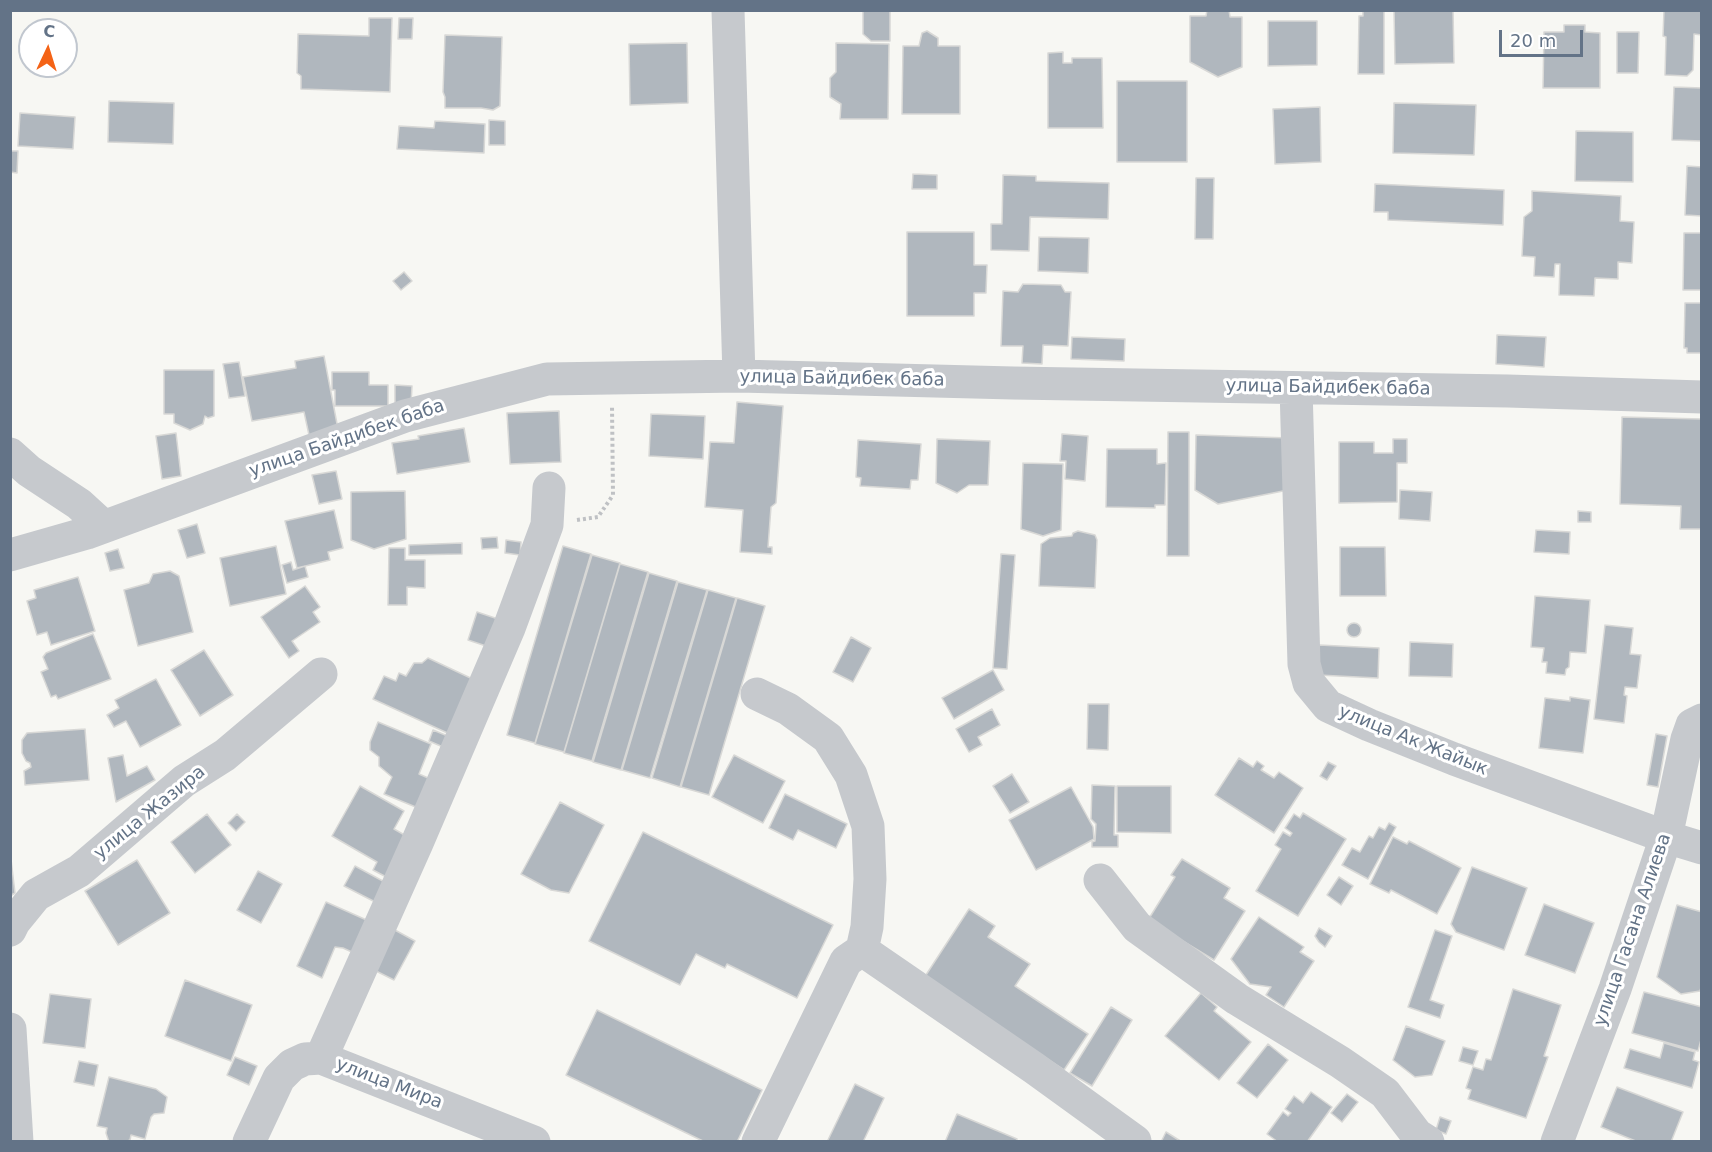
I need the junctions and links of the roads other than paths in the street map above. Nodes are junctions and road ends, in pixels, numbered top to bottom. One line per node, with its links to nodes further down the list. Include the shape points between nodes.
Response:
1 (728, 10): 2 (street)
2 (740, 376): 3 (street, улица Байдибек баба); 7 (street, улица Байдибек баба, via 547,379 405,416)
3 (1296, 388): 4 (street, улица Байдибек баба); 12 (street, улица Ак Жайык, via 1304,664 1309,683 1328,706 1369,725)
4 (1701, 397)
5 (10, 453): 7 (street)
6 (549, 488): 18 (street, via 547,525 510,628)
7 (103, 526): 8 (street, улица Байдибек баба)
8 (10, 555)
9 (321, 674): 15 (street, улица Жазира, via 79,871 36,895)
10 (757, 694): 16 (street, via 788,709 828,738 851,775 868,826 870,879)
11 (1701, 720): 12 (street, улица Гасана Алиева, via 1692,725 1687,739)
12 (1666, 837): 13 (street, улица Ак Жайык); 25 (street, улица Гасана Алиева, via 1615,989)
13 (1701, 848)
14 (1100, 880): 24 (street, via 1137,927 1237,999 1385,1093 1417,1135)
15 (10, 930)
16 (862, 950): 19 (street); 23 (street, via 846,960)
17 (10, 1029): 20 (street)
18 (321, 1058): 21 (street, улица Мира, via 292,1065 279,1078); 22 (street, улица Мира)
19 (1135, 1141)
20 (16, 1142)
21 (249, 1142)
22 (534, 1142)
23 (758, 1142)
24 (1428, 1142)
25 (1557, 1142)

